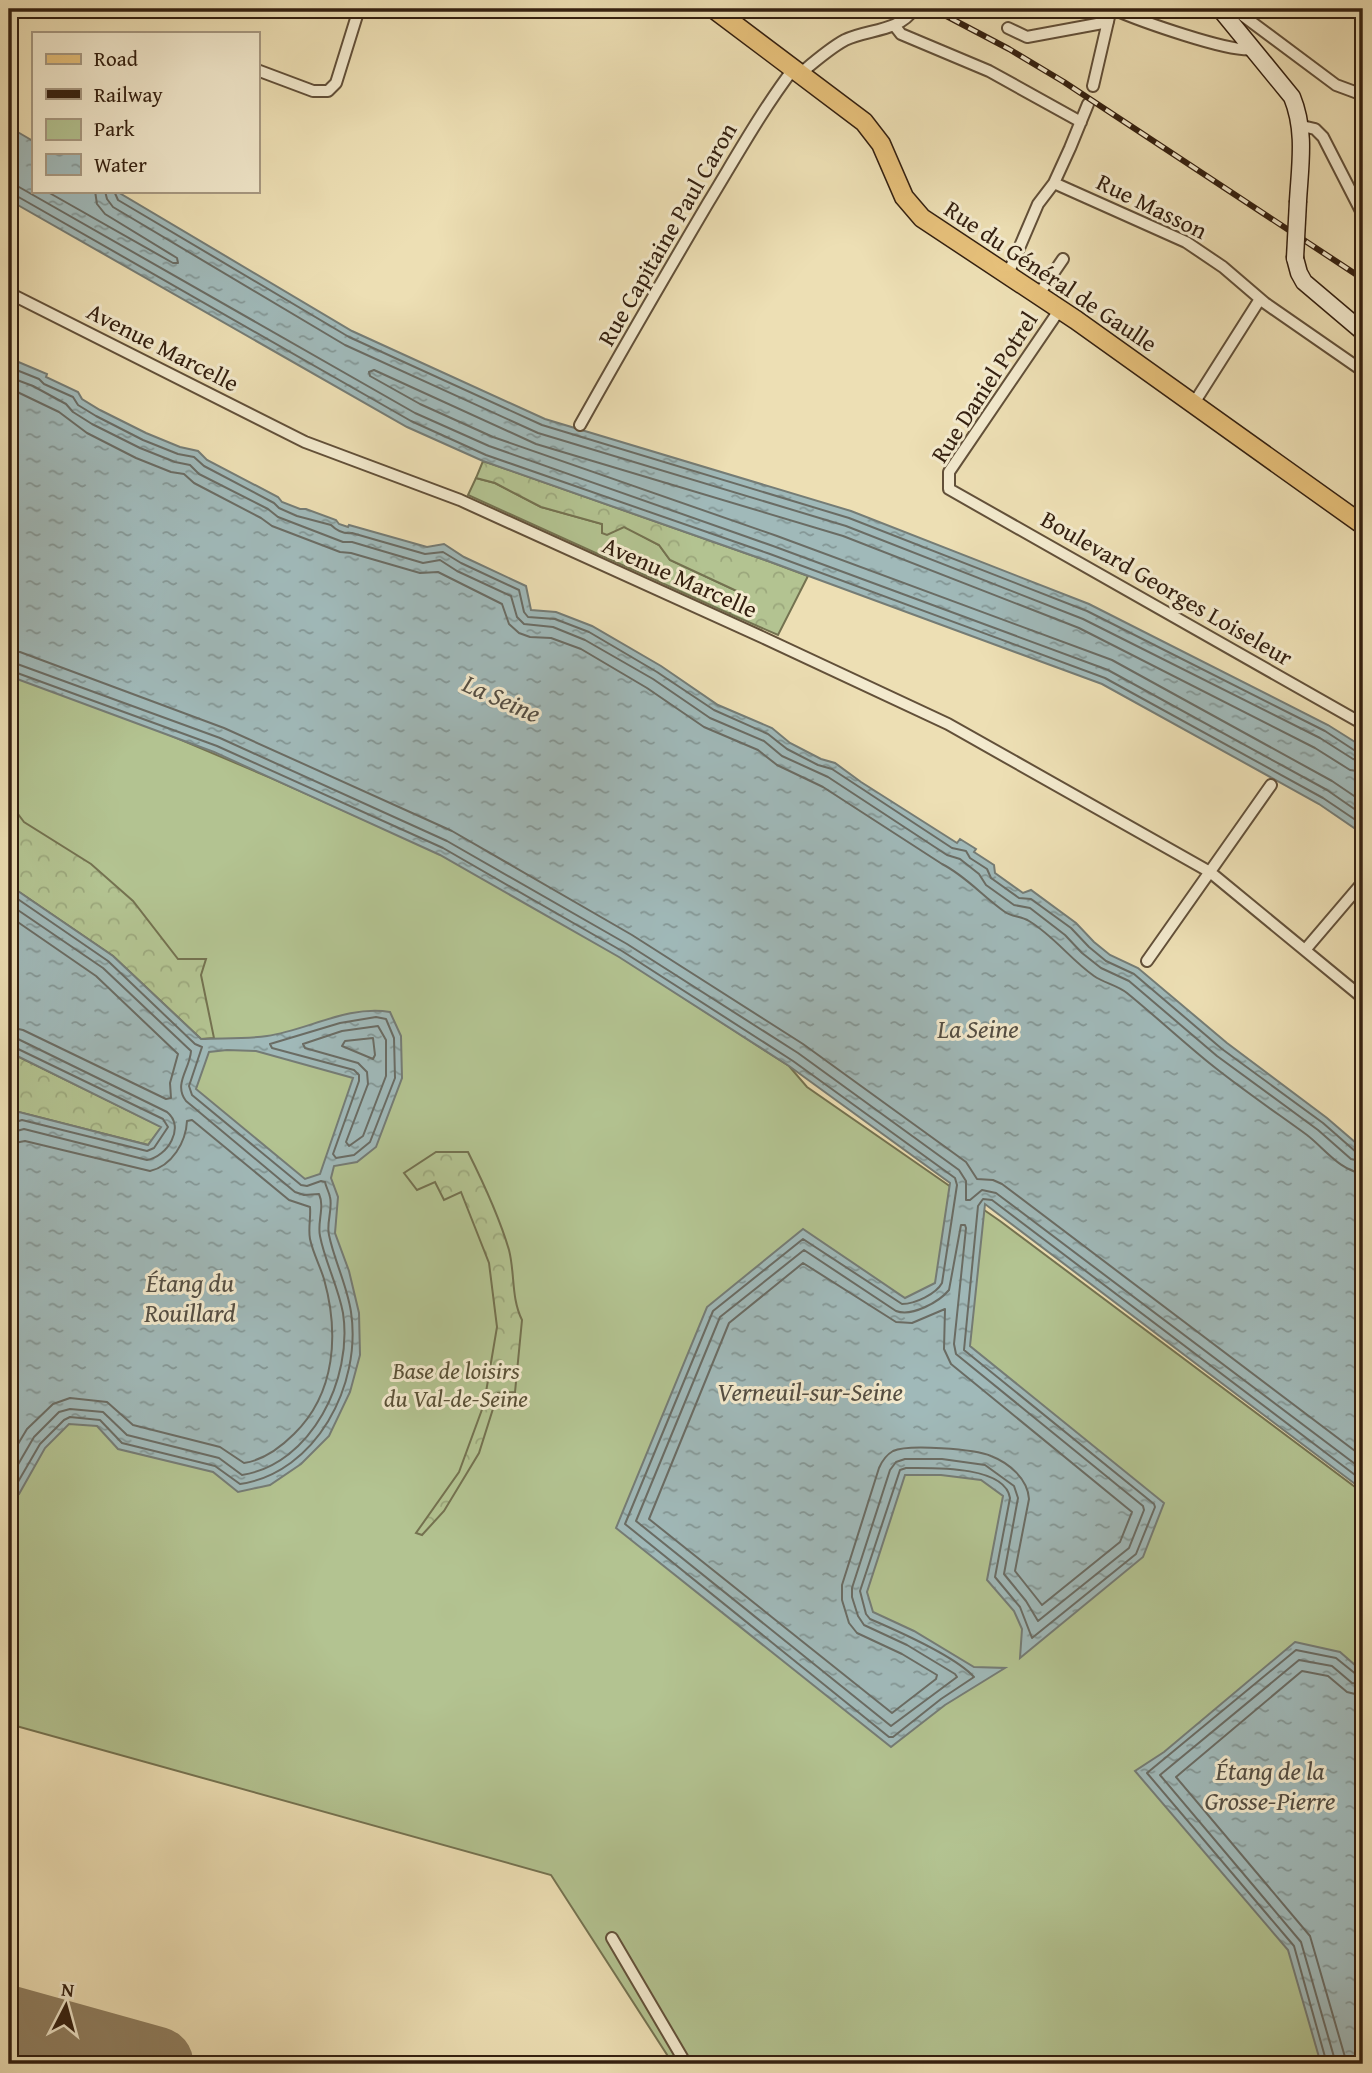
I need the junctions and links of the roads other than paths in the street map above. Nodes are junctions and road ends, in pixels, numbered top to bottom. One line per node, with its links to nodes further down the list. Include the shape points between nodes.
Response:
1 (359, 9): 12 (street, via 335,83 328,91 313,91)
2 (714, 9): 11 (main road, Rue du Général de Gaulle)
3 (914, 9): 8 (street)
4 (1112, 9): 7 (street); 10 (street, via 1245,51)
5 (1220, 9): 10 (street)
6 (1234, 9): 14 (street, via 1336,85)
7 (1108, 22): 9 (street, via 1027,37); 13 (street)
8 (894, 25): 11 (street, Rue Capitaine Paul Caron, via 845,40); 16 (street, via 901,34 989,71)
9 (1008, 28)
10 (1254, 49): 17 (street, via 1292,97)
11 (797, 70): 21 (main road, Rue du Général de Gaulle, via 864,122 881,145 904,197 922,218); 29 (street, Rue Capitaine Paul Caron, via 773,95)
12 (259, 71)
13 (1093, 86)
14 (1363, 95)
15 (1088, 104): 16 (street)
16 (1081, 122): 18 (street)
17 (1302, 126): 19 (street, via 1323,137); 26 (street, bridge, via 1298,273)
18 (1054, 183): 21 (street, via 1038,204); 24 (street, Rue Masson, via 1186,242)
19 (1363, 215)
20 (1063, 259): 23 (street)
21 (1008, 274): 23 (main road, Rue du Général de Gaulle)
22 (9, 293): 34 (street, Avenue Marcelle, via 305,442 460,500 948,724)
23 (1039, 295): 25 (main road, Rue du Général de Gaulle)
24 (1260, 299): 27 (street, Rue Masson); 28 (street)
25 (1060, 309): 28 (main road, Rue du Général de Gaulle); 30 (street, Rue Daniel Potrel, via 949,472)
26 (1363, 332)
27 (1363, 371)
28 (1194, 403): 31 (main road, Rue du Général de Gaulle)
29 (580, 425)
30 (949, 489): 32 (street, Boulevard Georges Loiseleur)
31 (1363, 525)
32 (1363, 724)
33 (1271, 785): 34 (street)
34 (1210, 872): 36 (street, Avenue Marcelle); 37 (street)
35 (1363, 882): 36 (street)
36 (1305, 950): 38 (street, Avenue Marcelle)
37 (1147, 961)
38 (1363, 998)
39 (612, 1938): 40 (street)
40 (686, 2064)

